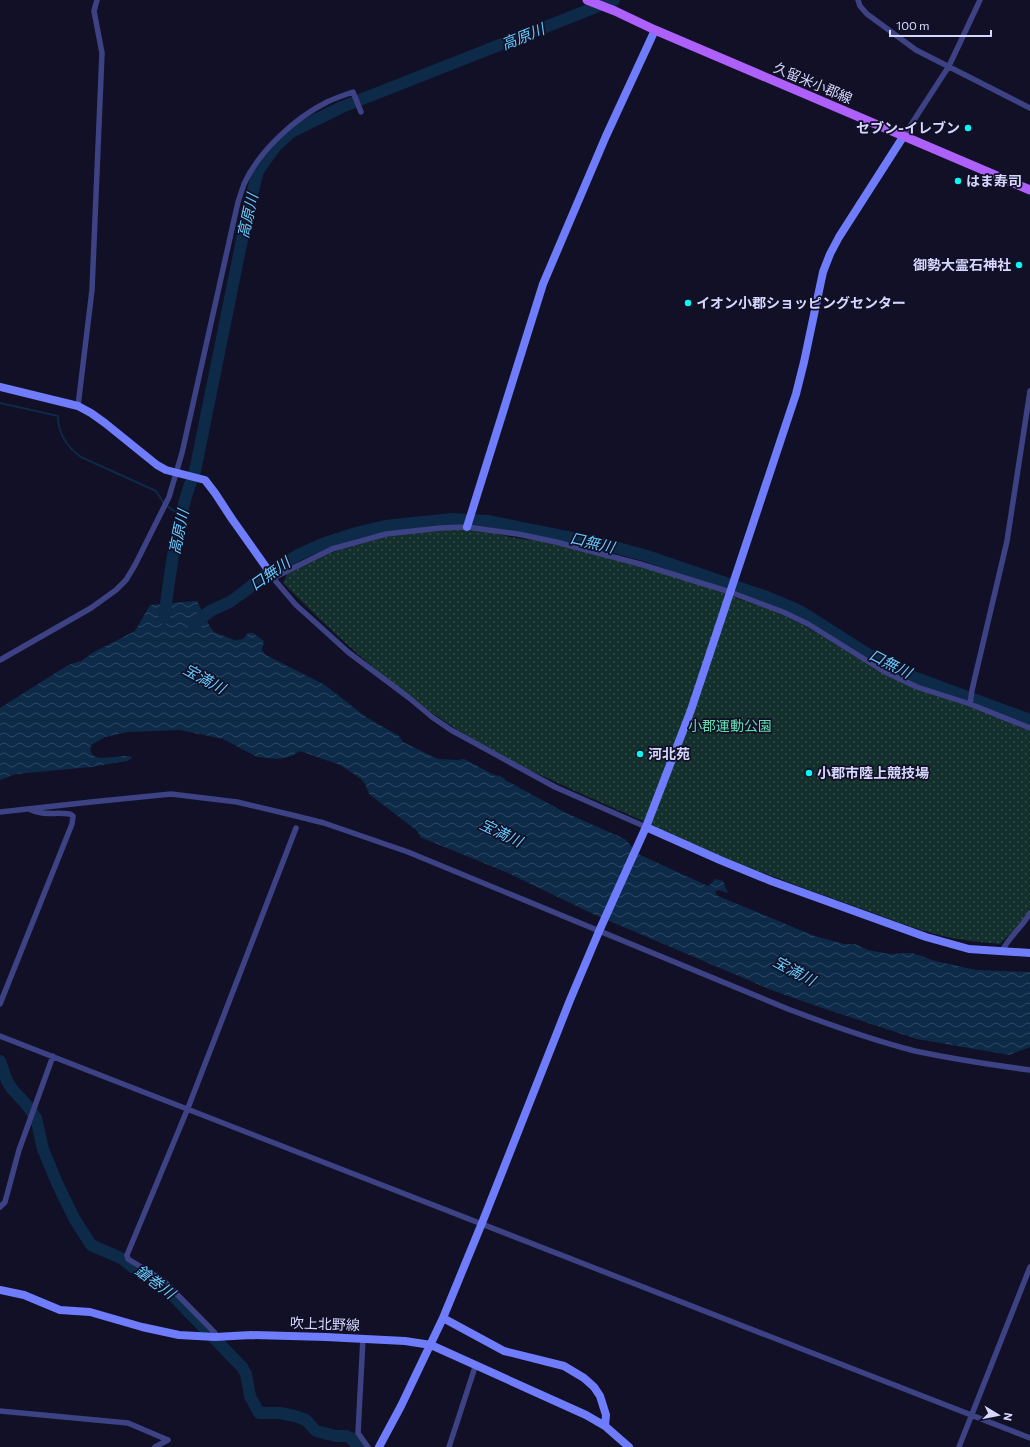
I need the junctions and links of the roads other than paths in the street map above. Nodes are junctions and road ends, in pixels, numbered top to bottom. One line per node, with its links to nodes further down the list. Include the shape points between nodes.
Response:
1 (97, 0): 13 (street, via 94,11 102,53 92,290)
2 (587, 0): 5 (main road, 久留米小郡線)
3 (858, 0): 6 (street, via 867,14 916,50)
4 (980, 0): 6 (street)
5 (654, 30): 9 (main road, 久留米小郡線); 15 (street, via 543,284)
6 (949, 66): 7 (street); 9 (street)
7 (1030, 108)
8 (361, 110): 14 (street, via 353,92 326,103 276,140 244,184)
9 (903, 137): 10 (main road, 久留米小郡線); 18 (street, via 839,237 823,272 796,394)
10 (1030, 190)
11 (0, 387): 13 (street)
12 (1030, 391): 20 (street, via 1007,541)
13 (78, 406): 14 (street, via 105,423 157,465)
14 (178, 473): 16 (street, via 205,480); 19 (street, via 169,497 126,580 91,608)
15 (467, 527): 17 (street, via 386,534 332,549); 18 (street, via 556,542 640,564)
16 (266, 567): 17 (street)
17 (273, 578): 25 (street, via 296,605 348,652 451,730 555,787)
18 (730, 592): 20 (street, via 802,621 885,672 917,687); 25 (street, via 689,717)
19 (0, 660)
20 (970, 704): 21 (street)
21 (1030, 728)
22 (28, 809): 23 (street); 27 (street, via 171,794 237,802 324,823 380,842); 30 (street, via 49,814 70,814 73,816 72,824)
23 (0, 812)
24 (296, 828): 34 (street)
25 (644, 830): 27 (street); 28 (street, via 771,882 945,943 970,949)
26 (1030, 913): 28 (street)
27 (599, 930): 33 (street, via 844,1030 922,1052); 36 (street)
28 (1002, 951): 29 (street)
29 (1030, 953)
30 (0, 1004)
31 (0, 1036): 32 (street)
32 (53, 1056): 34 (street); 35 (street, via 19,1150 5,1202)
33 (1030, 1070)
34 (188, 1108): 36 (street); 40 (street, via 127,1255 128,1259 164,1280 215,1333)
35 (0, 1207)
36 (482, 1223): 39 (street); 45 (street)
37 (1030, 1266): 45 (street)
38 (0, 1290): 40 (street, 吹上北野線, via 24,1295 60,1310 90,1312 142,1327 179,1334)
39 (443, 1318): 42 (street); 46 (street, via 504,1351 564,1366 584,1378 600,1396 606,1415)
40 (215, 1337): 41 (street, 吹上北野線, via 251,1335)
41 (363, 1338): 42 (street, 吹上北野線); 49 (street, via 358,1434)
42 (431, 1345): 43 (street, 吹上北野線); 50 (street)
43 (476, 1364): 46 (street, 吹上北野線); 51 (street)
44 (0, 1410): 48 (street, via 128,1423 168,1440)
45 (972, 1415): 47 (street); 53 (street)
46 (605, 1426): 52 (street, 吹上北野線)
47 (1030, 1438)
48 (155, 1447)
49 (368, 1447)
50 (379, 1447)
51 (449, 1447)
52 (629, 1447)
53 (959, 1447)

